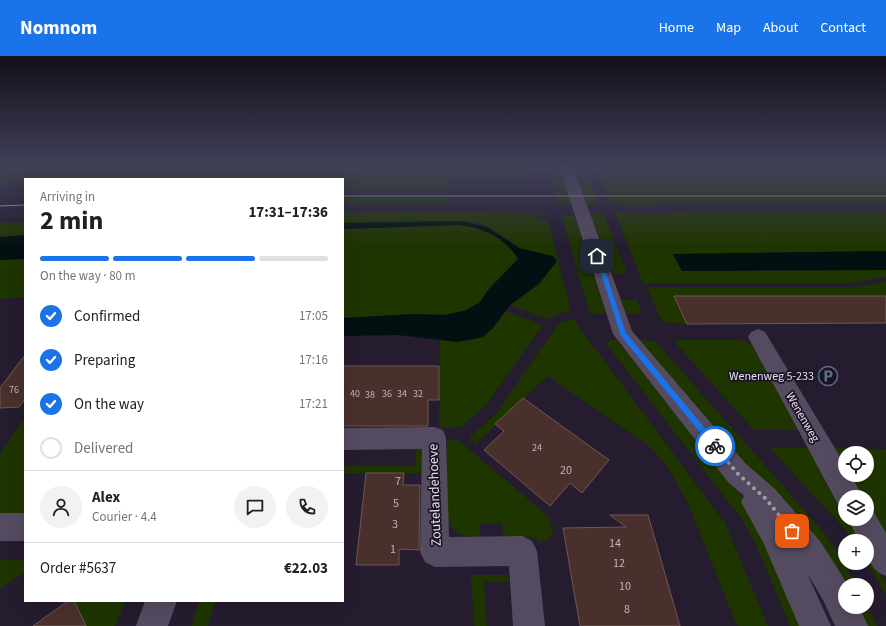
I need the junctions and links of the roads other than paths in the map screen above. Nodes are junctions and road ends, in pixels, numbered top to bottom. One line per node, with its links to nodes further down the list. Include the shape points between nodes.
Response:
1 (575, 193): 4 (street, via 623,334)
2 (758, 337): 5 (street, Wenenweg)
3 (344, 439): 12 (street, Zoutelandehoeve, via 434,438 435,552 522,551)
4 (737, 473): 13 (street, via 774,534); 14 (street, via 765,498 810,551 834,589)
5 (845, 490)
6 (866, 526): 9 (street)
7 (0, 527): 8 (street)
8 (24, 527)
9 (886, 561)
10 (161, 602): 11 (street)
11 (152, 626)
12 (529, 626)
13 (815, 626)
14 (852, 626)

